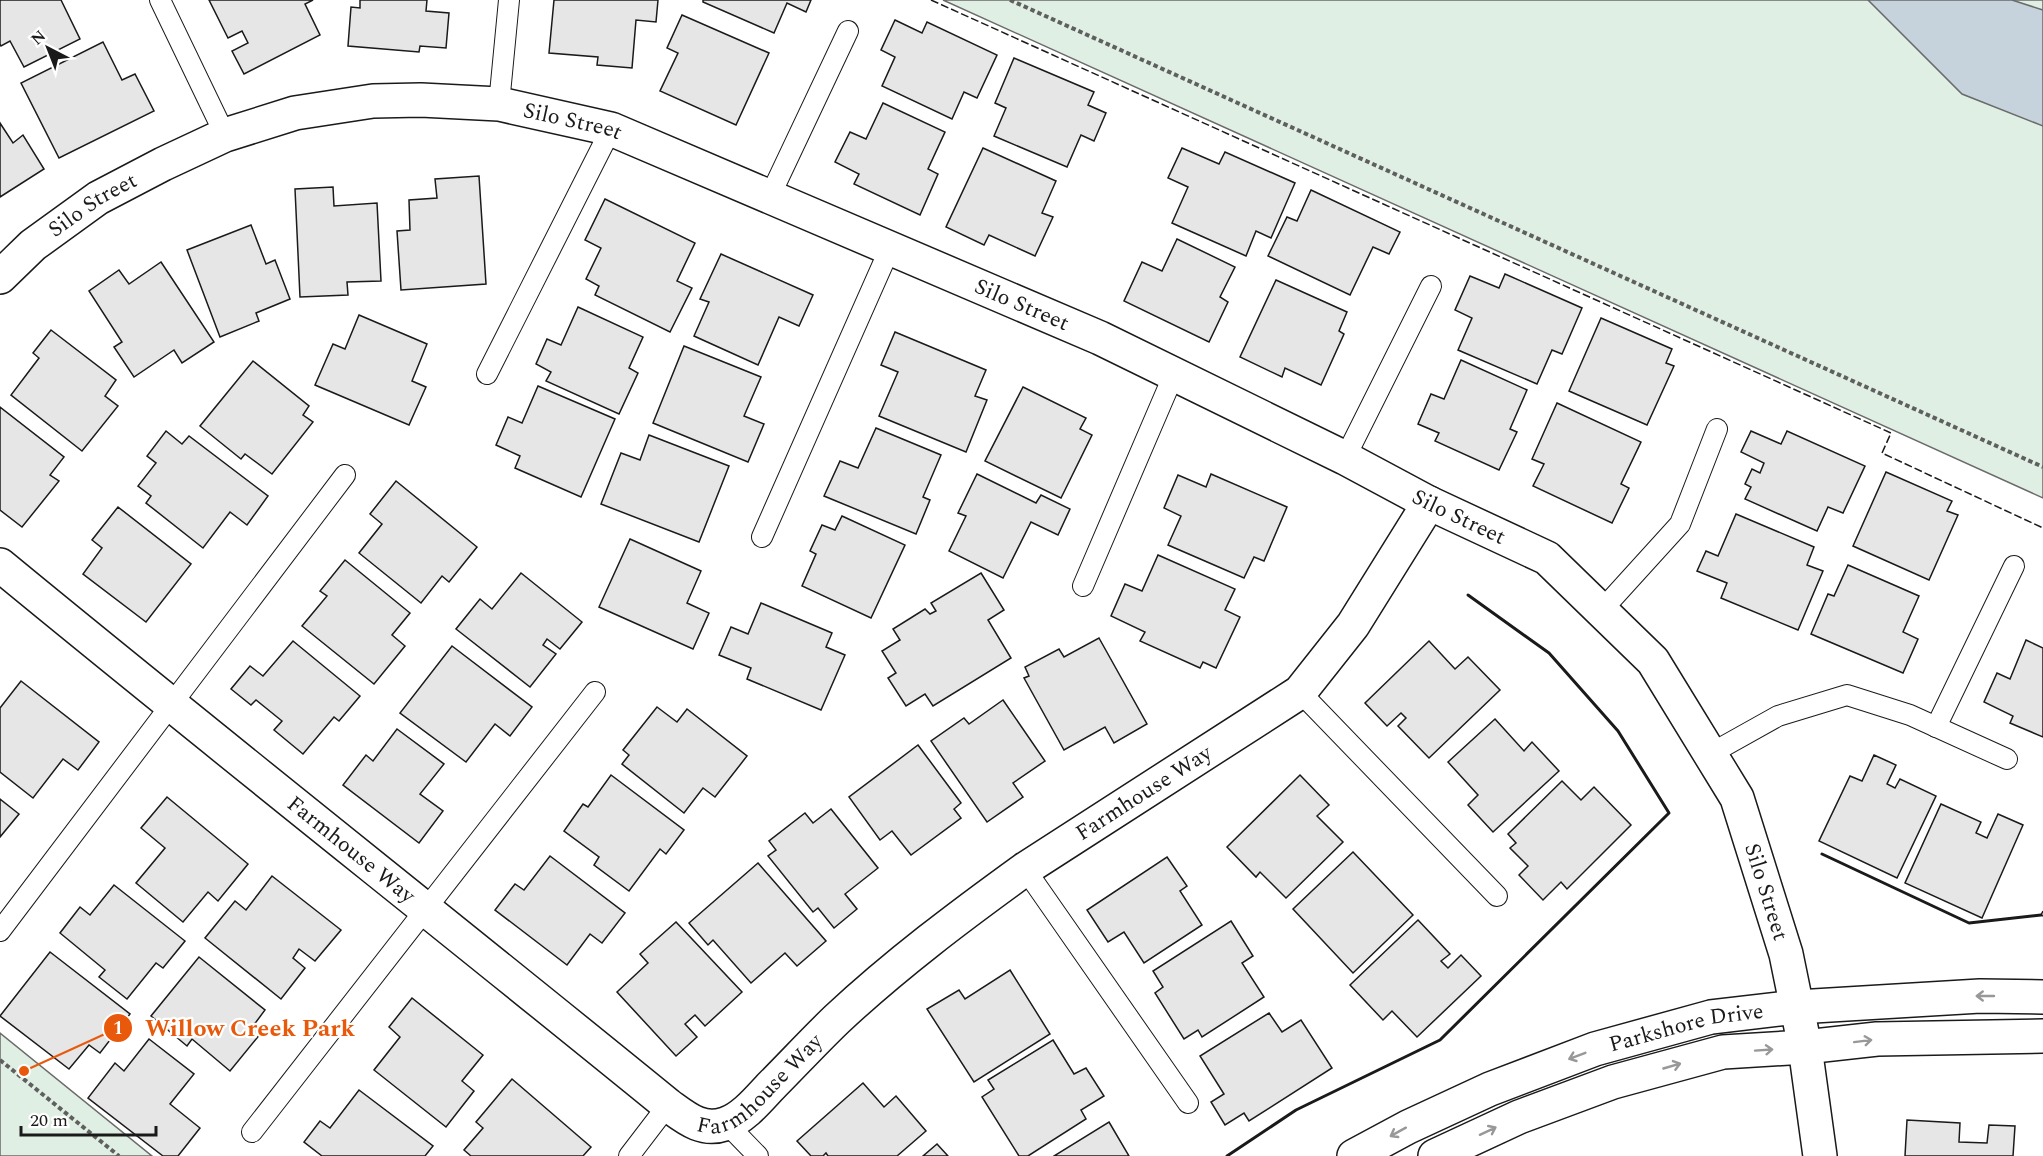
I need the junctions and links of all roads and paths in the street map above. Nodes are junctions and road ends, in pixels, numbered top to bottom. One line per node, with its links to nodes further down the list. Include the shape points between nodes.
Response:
1 (160, 0): 7 (lane)
2 (509, 0): 5 (lane)
3 (1010, 0): 16 (path)
4 (848, 31): 8 (lane)
5 (499, 104): 6 (street, Silo Street); 7 (street, Silo Street, via 421,100 331,106)
6 (611, 129): 8 (street, Silo Street); 12 (lane)
7 (225, 135): 10 (street, Silo Street, via 98,198 33,245)
8 (770, 196): 9 (street, Silo Street)
9 (890, 248): 13 (street, Silo Street); 19 (lane)
10 (0, 277)
11 (1431, 286): 15 (lane)
12 (487, 374)
13 (1174, 374): 15 (street, Silo Street); 22 (lane)
14 (1717, 429): 23 (lane, via 1680,524)
15 (1344, 458): 18 (street, Silo Street)
16 (2043, 467)
17 (345, 475): 26 (lane)
18 (1429, 503): 23 (street, Silo Street, via 1547,558); 25 (street, Farmhouse Way, via 1353,625)
19 (762, 537)
20 (0, 565): 26 (street, Farmhouse Way)
21 (2014, 566): 27 (lane)
22 (1083, 586)
23 (1601, 611): 28 (street, Silo Street, via 1653,661)
24 (595, 692): 32 (lane)
25 (1300, 692): 30 (street, Farmhouse Way); 31 (lane)
26 (172, 706): 32 (street, Farmhouse Way); 33 (lane)
27 (1936, 727): 28 (lane, via 1847,695 1778,716); 29 (lane)
28 (1710, 754): 35 (street, Silo Street, via 1737,798 1786,954)
29 (2007, 759)
30 (1025, 869): 39 (lane); 41 (street, Farmhouse Way, via 896,966 835,1020 756,1102)
31 (1497, 896)
32 (427, 909): 40 (street, Farmhouse Way); 42 (lane)
33 (0, 931)
34 (2043, 997): 35 (street, Parkshore Drive, one-way to 35, via 1980,996)
35 (1797, 1007): 37 (street, Silo Street); 46 (street, Parkshore Drive, one-way to 46, via 1711,1017 1596,1049 1490,1089 1408,1126)
36 (2043, 1036): 37 (street, Parkshore Drive, one-way to 36, via 1877,1039)
37 (1805, 1047): 47 (street, Parkshore Drive, one-way to 37, via 1519,1117 1613,1082 1723,1052); 48 (street, Silo Street)
38 (0, 1060): 43 (path)
39 (1188, 1102)
40 (668, 1105): 41 (street, Farmhouse Way, via 702,1126); 44 (lane)
41 (727, 1124): 45 (lane)
42 (252, 1132)
43 (119, 1156)
44 (629, 1156)
45 (758, 1156)
46 (1354, 1156)
47 (1435, 1156)
48 (1820, 1156)

